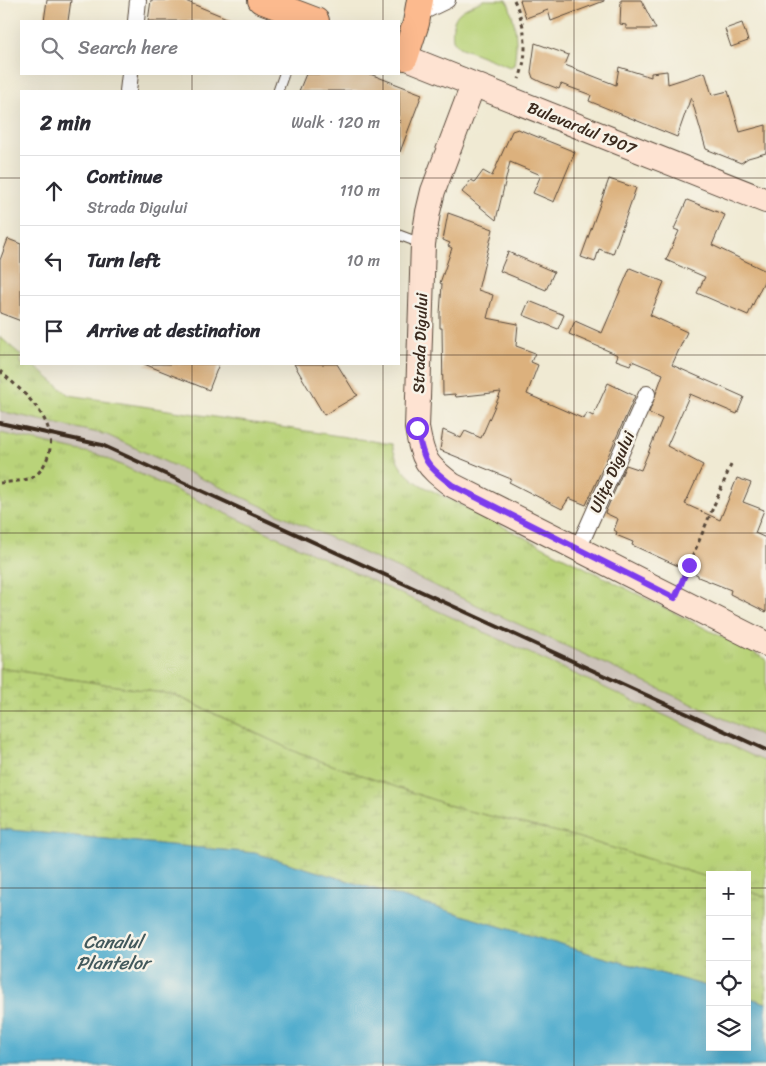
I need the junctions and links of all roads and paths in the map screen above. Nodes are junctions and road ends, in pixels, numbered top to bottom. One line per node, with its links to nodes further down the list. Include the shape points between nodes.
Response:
1 (138, 0): 6 (street)
2 (261, 0): 7 (main road)
3 (446, 0): 5 (street)
4 (514, 0): 11 (path, via 522,20 525,42 525,63)
5 (419, 7): 8 (main road)
6 (136, 20)
7 (309, 20)
8 (402, 55): 12 (street, Bulevardul 1907)
9 (130, 75): 13 (street)
10 (284, 75): 14 (lane)
11 (519, 79)
12 (473, 85): 15 (street, Bulevardul 1907); 17 (street, Strada Digului, via 433,191)
13 (128, 90)
14 (278, 90)
15 (766, 201)
16 (400, 235): 17 (lane)
17 (423, 244): 22 (street, Strada Digului, via 417,428 421,451 430,468 452,485)
18 (0, 371): 21 (path, via 37,408 51,432 49,456 39,472 31,478)
19 (647, 394): 22 (street, Ulița Digului)
20 (731, 465): 23 (path)
21 (0, 483)
22 (578, 549): 23 (street, Strada Digului)
23 (675, 598): 24 (street, Strada Digului)
24 (766, 644)

